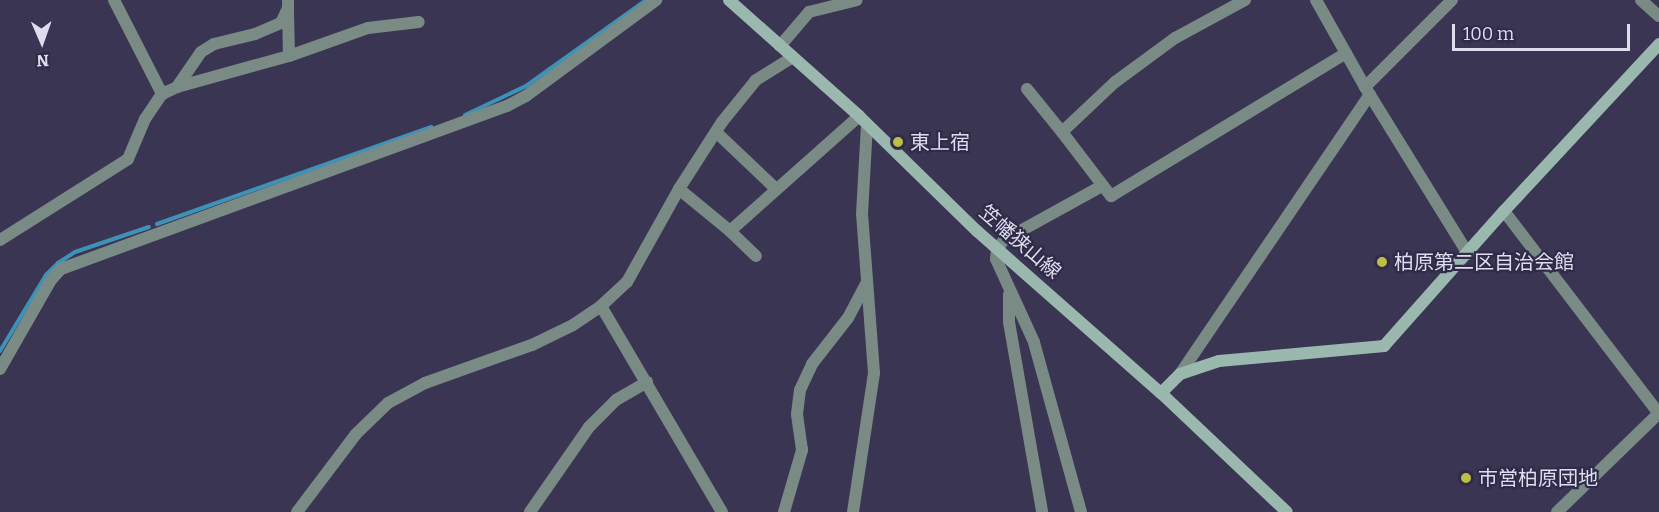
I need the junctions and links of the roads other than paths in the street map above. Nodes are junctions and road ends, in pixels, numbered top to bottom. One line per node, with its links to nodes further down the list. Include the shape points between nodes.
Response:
1 (114, 0): 20 (street)
2 (656, 0): 36 (street, via 507,106 61,268)
3 (729, 0): 13 (main road, 笠幡狭山線)
4 (857, 0): 13 (street, via 809,12)
5 (1245, 0): 23 (street, via 1175,38 1115,82)
6 (1316, 0): 14 (street)
7 (1452, 0): 19 (street)
8 (1641, 0): 10 (street)
9 (288, 4): 15 (street); 17 (street, via 281,23 213,44 201,52)
10 (1659, 16)
11 (419, 22): 15 (street, via 368,28)
12 (1659, 44): 27 (main road)
13 (780, 46): 16 (main road, 笠幡狭山線)
14 (1346, 53): 19 (street); 24 (street, via 1111,196)
15 (289, 56): 17 (street)
16 (793, 57): 21 (main road, 笠幡狭山線); 22 (street, via 756,80)
17 (177, 87): 20 (street)
18 (1027, 89): 23 (street)
19 (1368, 91): 31 (street); 37 (street)
20 (162, 94): 29 (street, via 145,119 129,159)
21 (863, 120): 26 (street); 30 (main road, 笠幡狭山線); 33 (street, via 862,214)
22 (716, 132): 25 (street); 26 (street)
23 (1062, 132): 24 (street)
24 (1102, 186): 30 (street, via 1004,240)
25 (679, 189): 28 (street); 35 (street, via 627,282)
26 (777, 189): 28 (street)
27 (1504, 212): 31 (main road); 40 (street)
28 (730, 231): 32 (street)
29 (0, 240)
30 (997, 249): 34 (street, via 999,269); 39 (main road, 笠幡狭山線)
31 (1468, 254): 37 (main road, via 1384,346 1219,361)
32 (756, 256)
33 (867, 282): 44 (street, via 800,390 797,414 802,450); 45 (street, via 874,372)
34 (1009, 290): 46 (street, via 1009,322); 47 (street, via 1034,342)
35 (601, 306): 38 (street); 41 (street, via 532,345 425,383 388,403 356,434)
36 (0, 369)
37 (1180, 374): 39 (main road)
38 (647, 382): 42 (street, via 616,400 589,427); 43 (street)
39 (1161, 393): 48 (main road, 笠幡狭山線)
40 (1659, 413): 49 (street)
41 (297, 512)
42 (530, 512)
43 (722, 512)
44 (784, 512)
45 (853, 512)
46 (1042, 512)
47 (1081, 512)
48 (1287, 512)
49 (1557, 512)

